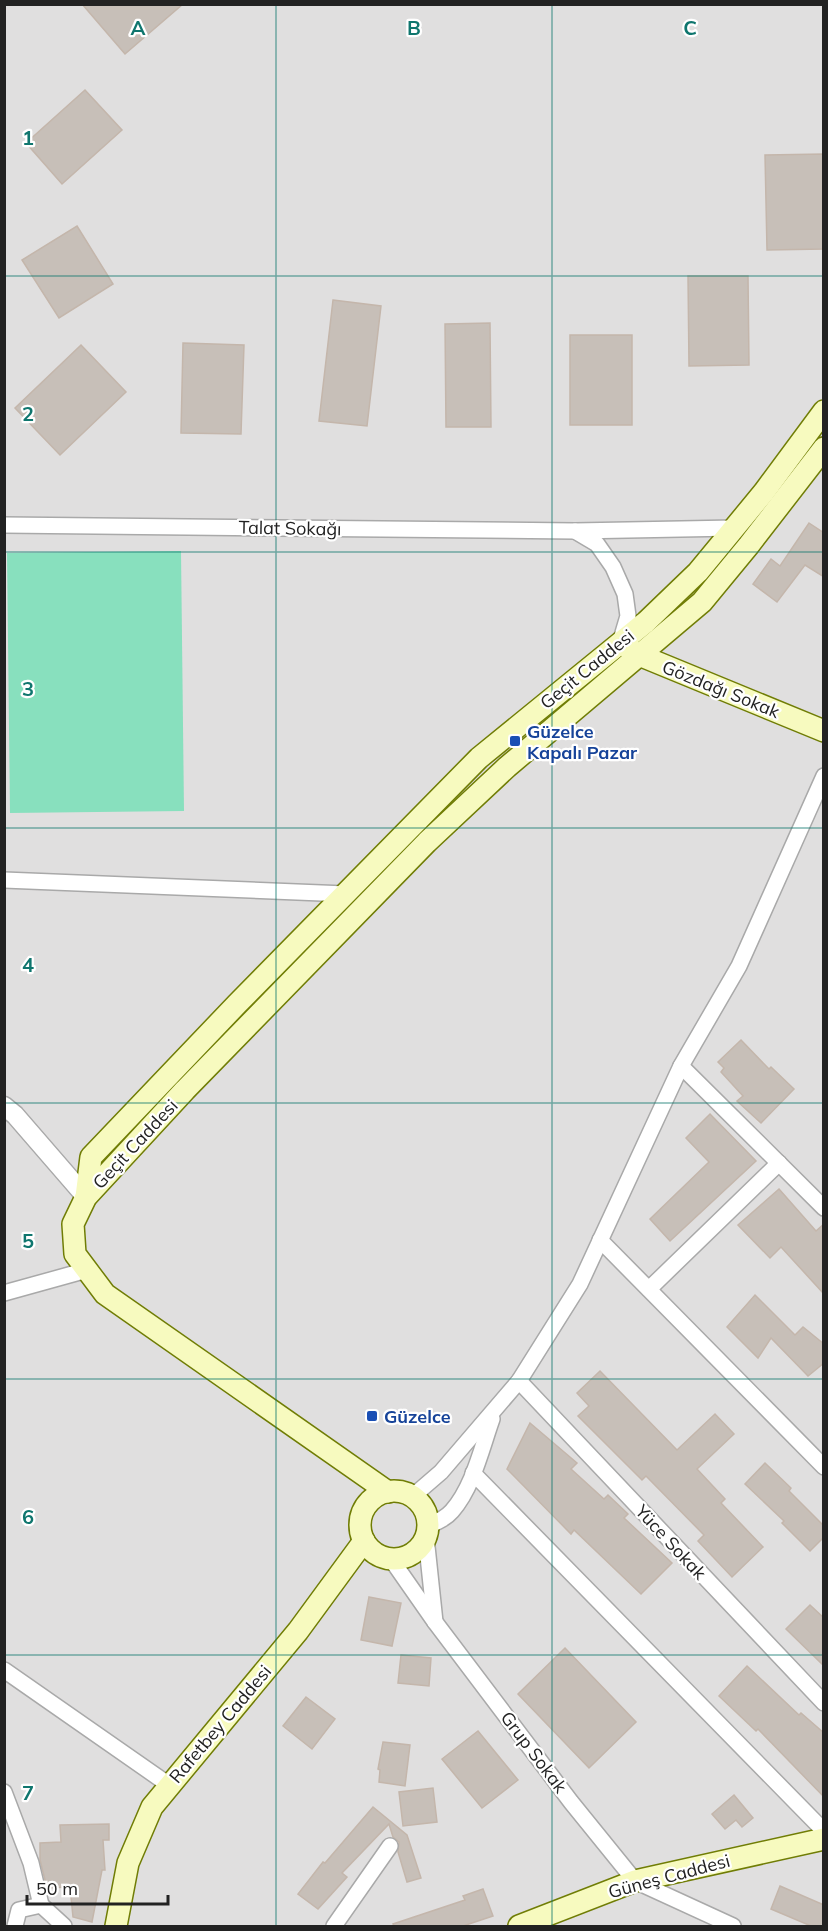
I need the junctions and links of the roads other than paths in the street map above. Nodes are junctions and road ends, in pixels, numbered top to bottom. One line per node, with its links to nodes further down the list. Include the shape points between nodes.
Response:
1 (824, 411): 4 (main road, Geçit Caddesi)
2 (824, 448): 7 (main road, Geçit Caddesi, via 702,602)
3 (4, 525): 5 (street, Talat Sokağı)
4 (734, 528): 5 (street, Talat Sokağı); 6 (main road, Geçit Caddesi, via 698,572)
5 (575, 531): 6 (street, via 597,544 614,567 625,594 628,616)
6 (620, 643): 7 (main road, Gözdağı Sokak); 11 (main road, Geçit Caddesi, via 479,758)
7 (639, 655): 8 (main road, Gözdağı Sokak); 15 (main road, Geçit Caddesi, via 507,767 427,842)
8 (824, 731)
9 (824, 776): 12 (street, via 739,966)
10 (4, 880): 11 (street)
11 (346, 894): 15 (main road, Geçit Caddesi, via 91,1157)
12 (681, 1066): 14 (street); 17 (street)
13 (4, 1106): 15 (street)
14 (779, 1163): 16 (street); 19 (street)
15 (86, 1197): 18 (main road, via 73,1224 75,1254)
16 (824, 1208)
17 (600, 1239): 19 (street); 21 (street, via 580,1284)
18 (87, 1270): 20 (street); 23 (main road, via 105,1294)
19 (649, 1290): 24 (street)
20 (4, 1293)
21 (519, 1381): 22 (street); 34 (street, Yüce Sokak)
22 (494, 1411): 25 (street); 27 (street, via 441,1472)
23 (352, 1467): 26 (main road); 28 (main road)
24 (824, 1467)
25 (473, 1473): 29 (street, via 452,1512); 37 (street)
26 (387, 1492): 27 (main road); 28 (main road, via 371,1500)
27 (412, 1497): 29 (main road, via 426,1515)
28 (362, 1516): 30 (main road)
29 (427, 1532): 31 (main road, via 412,1554); 32 (street)
30 (364, 1541): 31 (main road, via 371,1550); 35 (main road, Rafetbey Caddesi, via 298,1631)
31 (391, 1559): 32 (street, Grup Sokak)
32 (435, 1622): 40 (street, Grup Sokak)
33 (4, 1670): 35 (street)
34 (824, 1703)
35 (169, 1785): 45 (main road, Rafetbey Caddesi, via 152,1807 128,1863)
36 (4, 1792): 41 (street, via 31,1863)
37 (824, 1831)
38 (824, 1839): 40 (main road, Güneş Caddesi)
39 (390, 1846): 46 (street)
40 (635, 1881): 42 (street); 47 (main road, Güneş Caddesi)
41 (41, 1905): 43 (street, via 19,1910); 44 (street)
42 (715, 1922): 48 (street)
43 (15, 1926)
44 (64, 1926)
45 (117, 1926)
46 (334, 1926)
47 (519, 1926)
48 (733, 1926)

